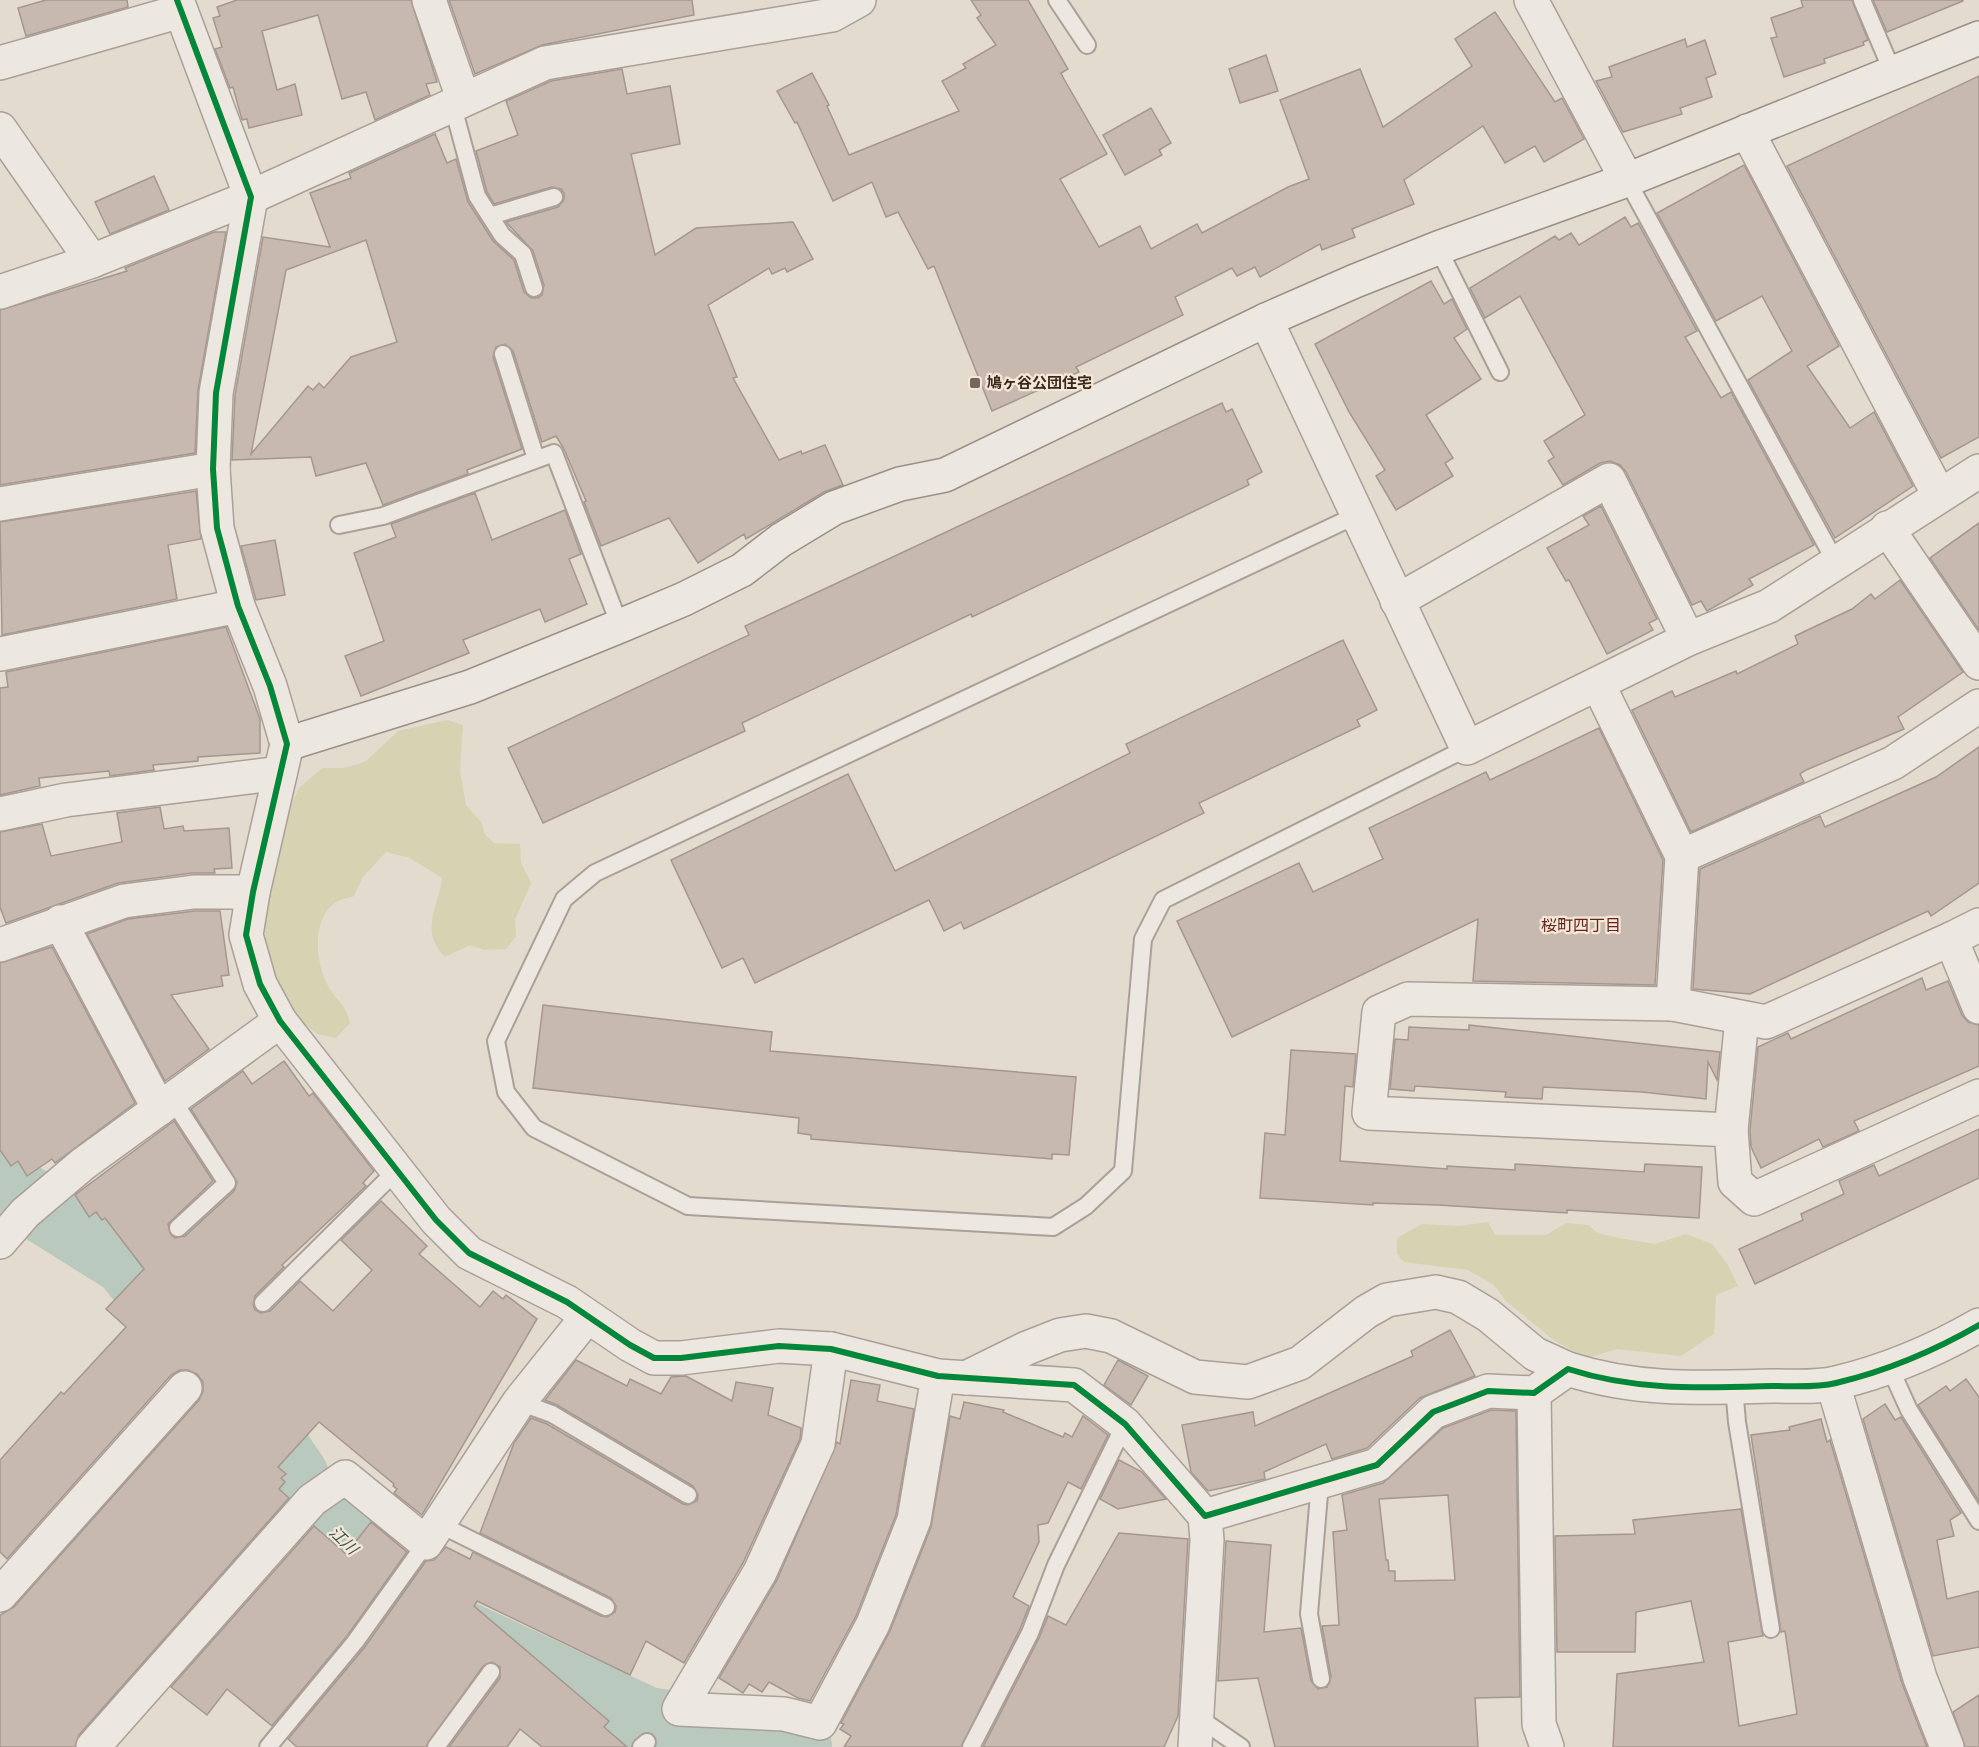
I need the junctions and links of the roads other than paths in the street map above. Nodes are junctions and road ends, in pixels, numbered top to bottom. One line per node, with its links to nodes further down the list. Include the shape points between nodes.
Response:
1 (429, 0): 11 (street)
2 (859, 0): 11 (street, via 832,15 545,63)
3 (1057, 0): 8 (lane)
4 (1531, 0): 14 (street)
5 (1862, 0): 10 (lane)
6 (179, 6): 9 (street); 16 (street)
7 (1979, 38): 10 (street)
8 (1087, 45)
9 (0, 63)
10 (1893, 73): 13 (street)
11 (458, 101): 16 (street); 17 (lane, via 477,196)
12 (0, 129): 19 (street)
13 (1747, 131): 14 (street); 28 (street)
14 (1627, 180): 18 (street); 33 (lane)
15 (554, 196): 17 (lane)
16 (250, 197): 19 (street); 26 (street, via 216,393)
17 (490, 216): 20 (lane, via 523,254)
18 (1438, 248): 22 (street); 24 (lane)
19 (92, 261): 21 (street)
20 (534, 288)
21 (0, 292)
22 (1266, 320): 30 (street); 36 (street, via 945,476 900,484 834,508 781,540 742,570)
23 (503, 354): 25 (lane)
24 (1500, 372)
25 (537, 459): 31 (lane, via 383,516); 36 (lane, via 554,453)
26 (213, 469): 29 (street); 35 (street, via 217,528)
27 (1979, 471): 28 (street)
28 (1939, 495): 32 (street)
29 (0, 504)
30 (1357, 514): 34 (street); 42 (lane, via 595,873 564,899 496,1041 506,1092 534,1128 688,1206 1053,1227 1086,1206 1123,1172 1143,939 1163,900)
31 (339, 525)
32 (1887, 528): 33 (street); 39 (street)
33 (1835, 561): 37 (street, via 1769,606)
34 (1398, 601): 37 (street, via 1609,480); 42 (street)
35 (238, 606): 38 (street); 43 (street, via 270,686)
36 (620, 626): 43 (street)
37 (1688, 639): 40 (street)
38 (0, 654)
39 (1979, 663)
40 (1598, 684): 42 (street); 45 (street)
41 (1979, 706): 45 (street, via 1893,763)
42 (1467, 748)
43 (284, 759): 44 (street); 46 (street)
44 (0, 814)
45 (1682, 856): 50 (street)
46 (253, 892): 47 (street, via 194,892 124,901); 53 (street, via 246,935 260,984)
47 (60, 922): 49 (street); 55 (street)
48 (1965, 932): 51 (street); 52 (street, via 1766,1022)
49 (0, 945)
50 (1673, 1004): 52 (street); 56 (street, via 1408,999 1379,1012 1369,1113)
51 (1979, 1007)
52 (1742, 1018): 56 (street)
53 (280, 1021): 55 (street); 57 (street)
54 (1979, 1096): 56 (street, via 1754,1199 1735,1182)
55 (166, 1104): 58 (street, via 83,1164 26,1213); 59 (lane, via 227,1183)
56 (1731, 1130)
57 (397, 1170): 60 (lane); 61 (street, via 436,1220 469,1253 567,1302)
58 (6, 1224)
59 (178, 1228)
60 (264, 1302)
61 (586, 1317): 63 (street, via 654,1358 779,1346); 71 (street)
62 (1979, 1325): 64 (street)
63 (831, 1349): 66 (street); 66 (street, via 818,1444 760,1572 679,1709 784,1714 820,1723 873,1624 914,1520)
64 (1890, 1368): 67 (street); 76 (lane, via 1909,1410)
65 (1568, 1369): 66 (street, via 1535,1354 1488,1315 1458,1297 1436,1292 1387,1300 1300,1363 1248,1382 1195,1377 1111,1336 1086,1330 1060,1335); 68 (street, via 1639,1386); 70 (street)
66 (952, 1377): 72 (street, via 1074,1384)
67 (1833, 1384): 68 (street); 90 (street, via 1920,1678)
68 (1734, 1387): 80 (lane)
69 (185, 1388): 78 (street)
70 (1534, 1393): 73 (street, via 1488,1391 1433,1412 1377,1465); 89 (street, via 1539,1724)
71 (519, 1402): 74 (lane, via 552,1414); 77 (street)
72 (1125, 1424): 75 (street); 87 (lane, via 1056,1565 1030,1633)
73 (1320, 1482): 75 (street); 82 (lane, via 1309,1614)
74 (688, 1495)
75 (1205, 1516): 83 (street)
76 (1979, 1521)
77 (432, 1534): 79 (lane); 84 (street, via 345,1477 312,1500); 85 (lane, via 355,1642)
78 (0, 1595)
79 (606, 1607)
80 (1771, 1629)
81 (491, 1672): 86 (lane)
82 (1321, 1679)
83 (1196, 1732): 88 (lane)
84 (93, 1747)
85 (268, 1747)
86 (436, 1747)
87 (971, 1747)
88 (1241, 1747)
89 (1547, 1747)
90 (1947, 1747)

